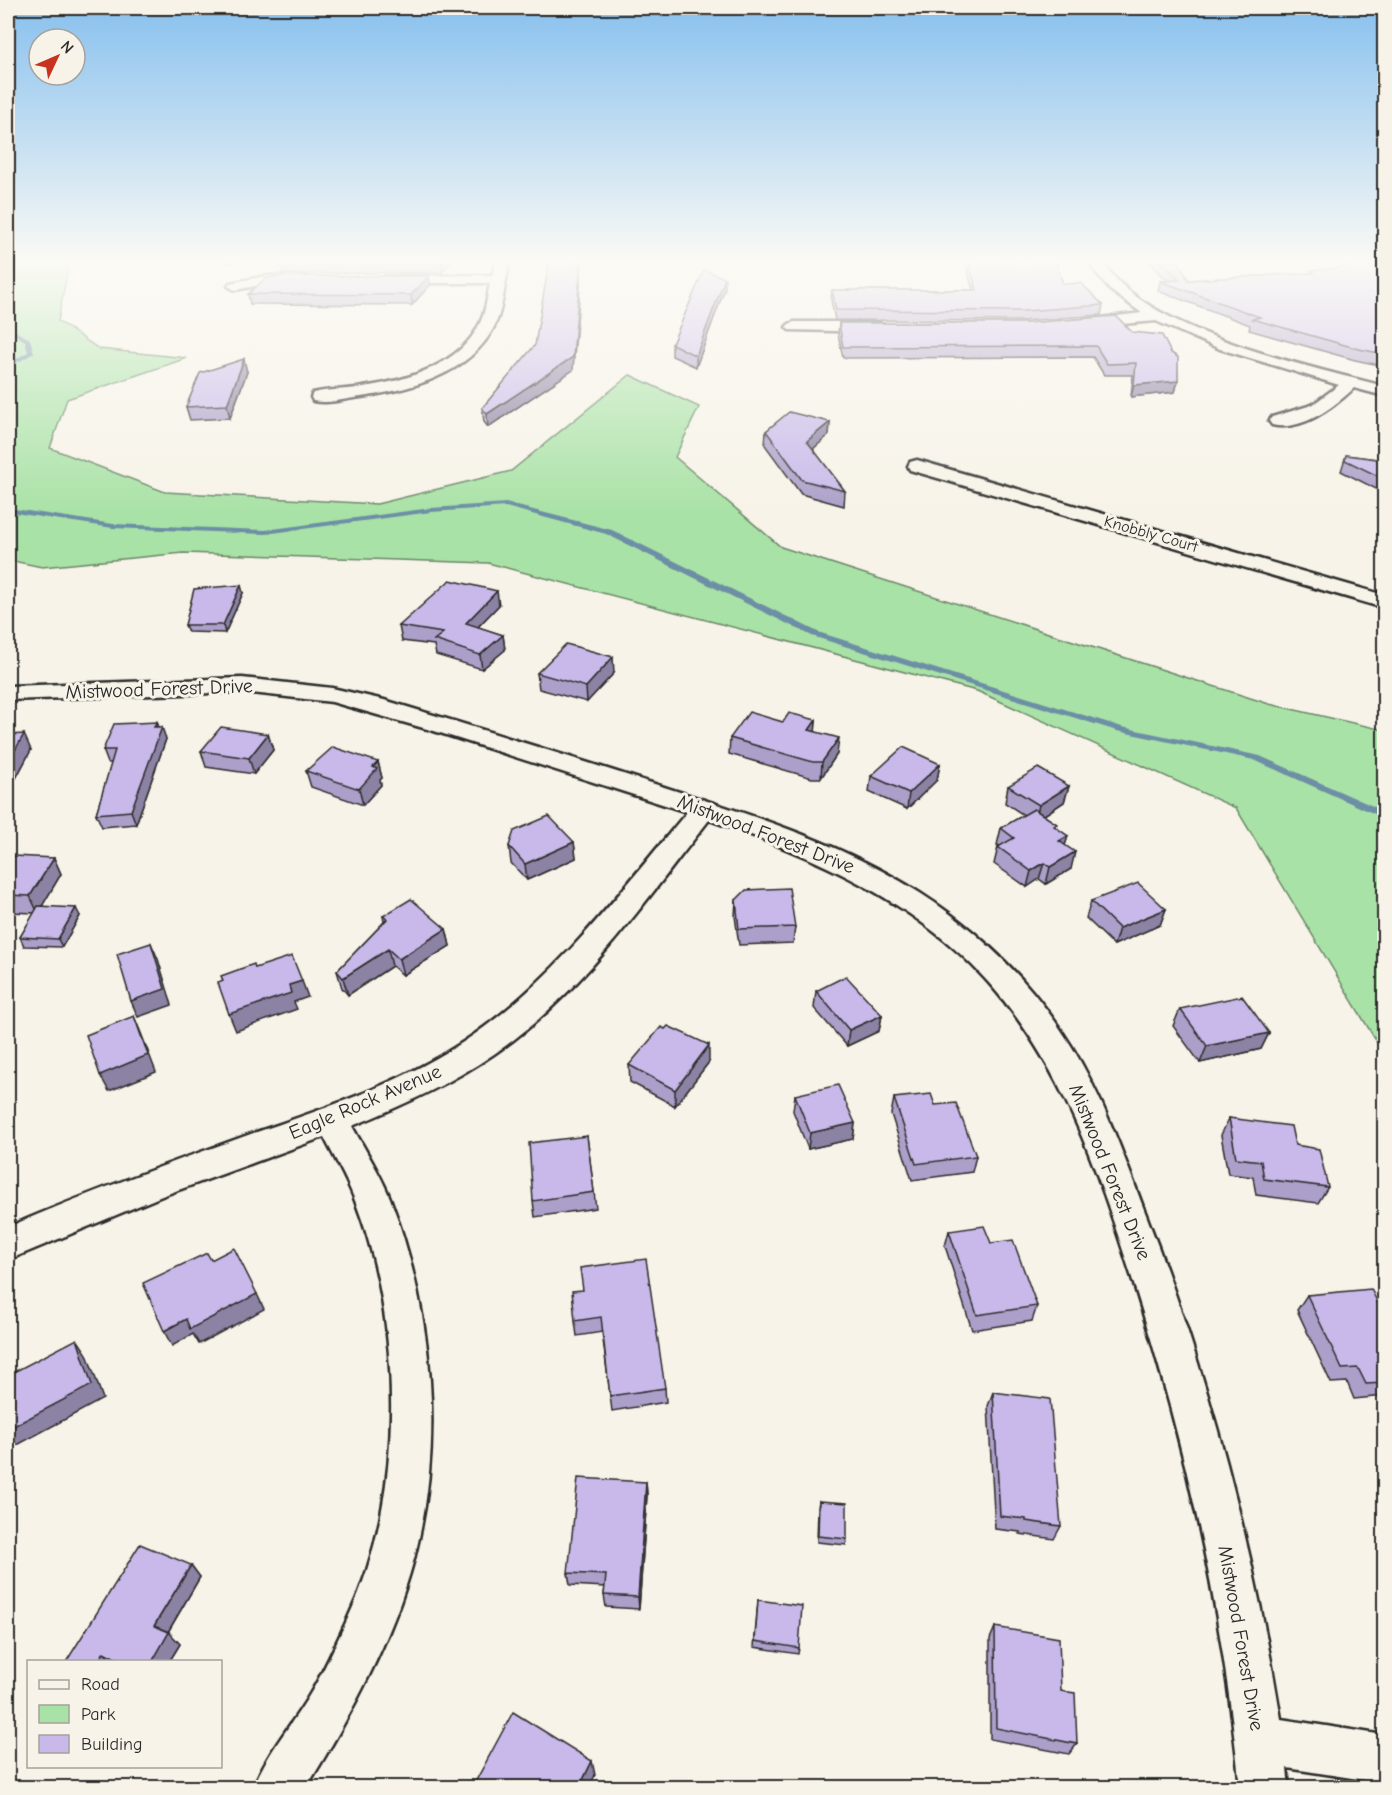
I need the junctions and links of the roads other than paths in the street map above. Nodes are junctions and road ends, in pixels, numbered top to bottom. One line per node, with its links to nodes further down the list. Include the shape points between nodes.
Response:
1 (470, 346): 5 (street, via 430,373 391,387)
2 (1229, 346): 3 (street)
3 (1350, 383): 4 (street); 6 (street, via 1313,413)
4 (1384, 391)
5 (319, 397)
6 (1278, 421)
7 (917, 466): 8 (street, Knobbly Court)
8 (1384, 602)
9 (8, 693): 10 (street, Mistwood Forest Drive, via 242,685 332,695 472,734)
10 (704, 809): 11 (street, Eagle Rock Avenue, via 582,959 532,1007 484,1044 421,1082); 13 (street, Mistwood Forest Drive, via 828,855 914,902 1002,978 1041,1027 1075,1082 1130,1215 1173,1341 1211,1476)
11 (332, 1119): 12 (street, Eagle Rock Avenue, via 203,1165); 15 (street, via 371,1196 386,1240 404,1321 412,1414 408,1479 392,1559 368,1626 325,1714)
12 (8, 1244)
13 (1260, 1740): 14 (street); 16 (street, Mistwood Forest Drive)
14 (1384, 1759)
15 (277, 1788)
16 (1265, 1788)

